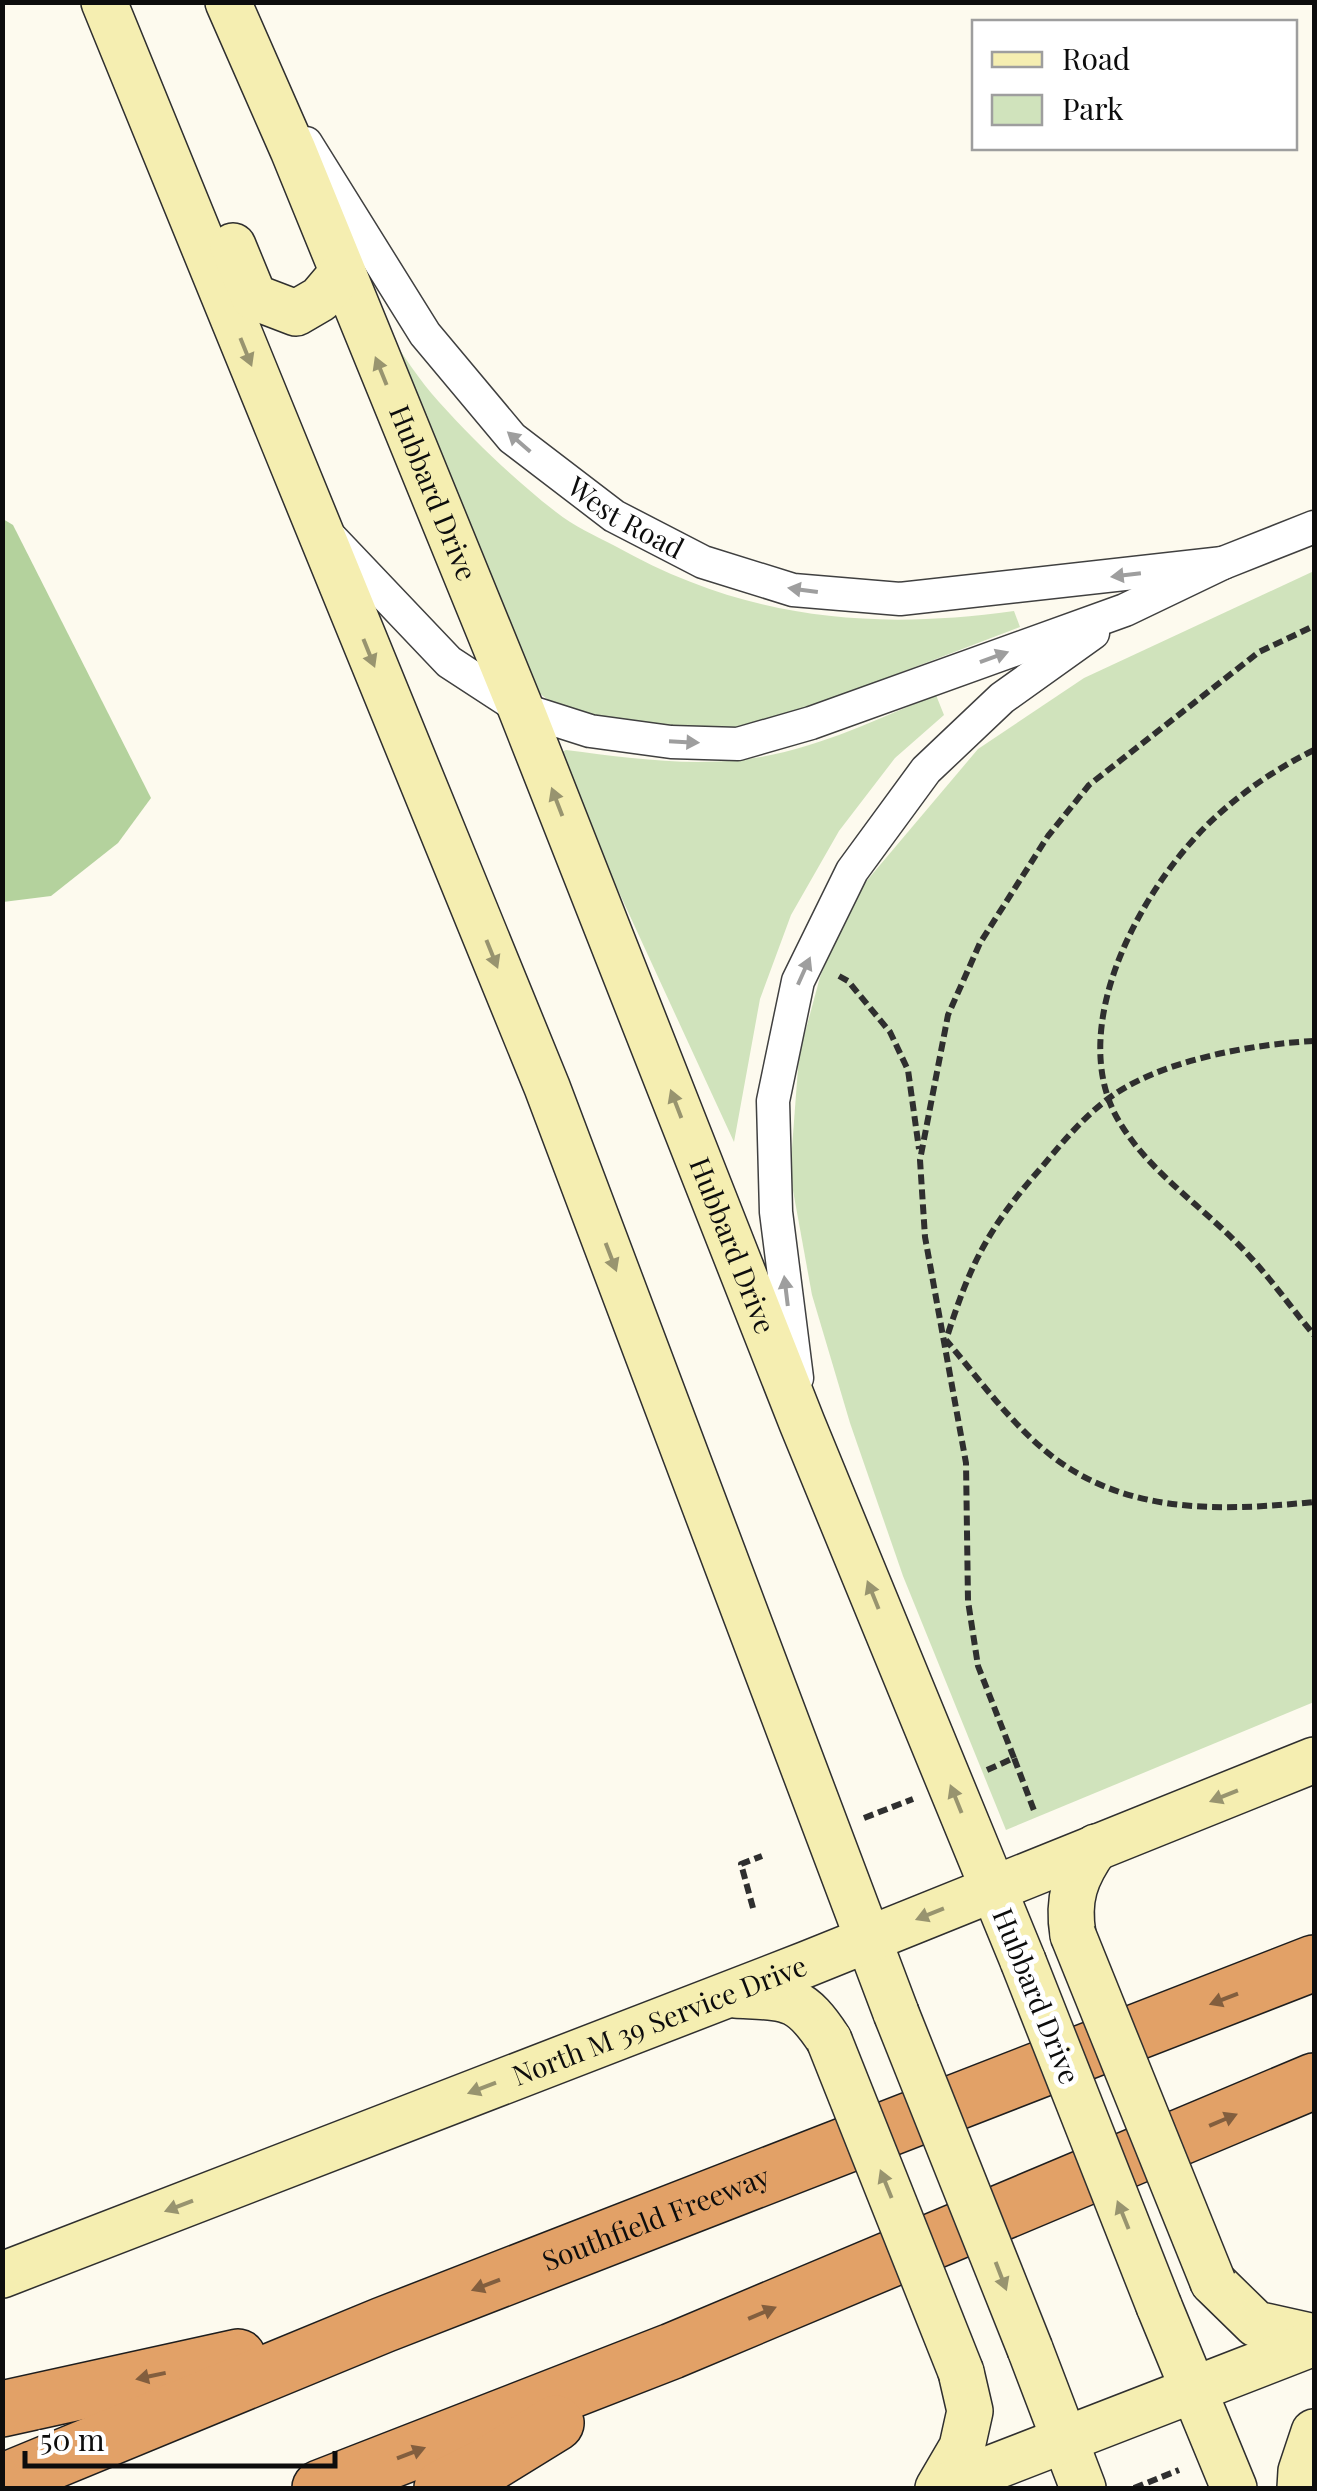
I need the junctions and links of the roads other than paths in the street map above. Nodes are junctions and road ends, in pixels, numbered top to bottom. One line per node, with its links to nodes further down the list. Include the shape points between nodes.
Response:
1 (104, 2): 7 (street, one-way to 7)
2 (127, 2): 6 (street, via 139,16 254,297 296,313 320,299)
3 (207, 2): 5 (street)
4 (228, 2): 5 (street, Hubbard Drive)
5 (245, 44): 6 (street, Hubbard Drive); 9 (street, West Road, one-way to 5, via 900,599 792,590 703,562 614,516 512,438 426,334)
6 (342, 273): 11 (street, Hubbard Drive, one-way to 6)
7 (315, 522): 11 (street, West Road, via 449,662); 16 (street, one-way to 16, via 547,1087)
8 (1314, 528): 9 (street, West Road)
9 (1223, 564): 10 (street, West Road)
10 (1125, 610): 11 (street, West Road, one-way to 10, via 590,731 738,744); 12 (street, West Road, one-way to 10, via 776,1212 773,1101 798,981 852,872 926,770 1002,698)
11 (521, 709): 12 (street, Hubbard Drive, one-way to 11)
12 (802, 1423): 15 (street, Hubbard Drive, one-way to 12)
13 (1314, 1760): 14 (street, North M 39 Service Drive, one-way to 14)
14 (1096, 1848): 15 (street, North M 39 Service Drive); 22 (street, bridge, via 1071,1893 1072,1935 1213,2282 1256,2324)
15 (994, 1889): 16 (street, North M 39 Service Drive, one-way to 16); 24 (street, Hubbard Drive, one-way to 15, bridge)
16 (867, 1940): 18 (street, North M 39 Service Drive); 27 (street, one-way to 27, bridge)
17 (1314, 1964): 21 (highway, Southfield Freeway, one-way to 21)
18 (723, 1995): 20 (street, North M 39 Service Drive, one-way to 20); 31 (street, one-way to 18, bridge, via 962,2447 970,2411 961,2372 829,2040 812,2013 784,1998)
19 (1314, 2081): 23 (highway, one-way to 19)
20 (2, 2275)
21 (383, 2325): 25 (highway, one-way to 25); 28 (highway, Southfield Freeway)
22 (1314, 2340): 24 (street)
23 (672, 2350): 29 (highway, one-way to 23); 30 (highway)
24 (1192, 2390): 27 (street); 33 (street, Hubbard Drive)
25 (2, 2409)
26 (1314, 2432): 34 (street)
27 (1066, 2441): 31 (street); 32 (street)
28 (2, 2482)
29 (320, 2488)
30 (442, 2488)
31 (939, 2488)
32 (1083, 2488)
33 (1234, 2488)
34 (1300, 2488)

